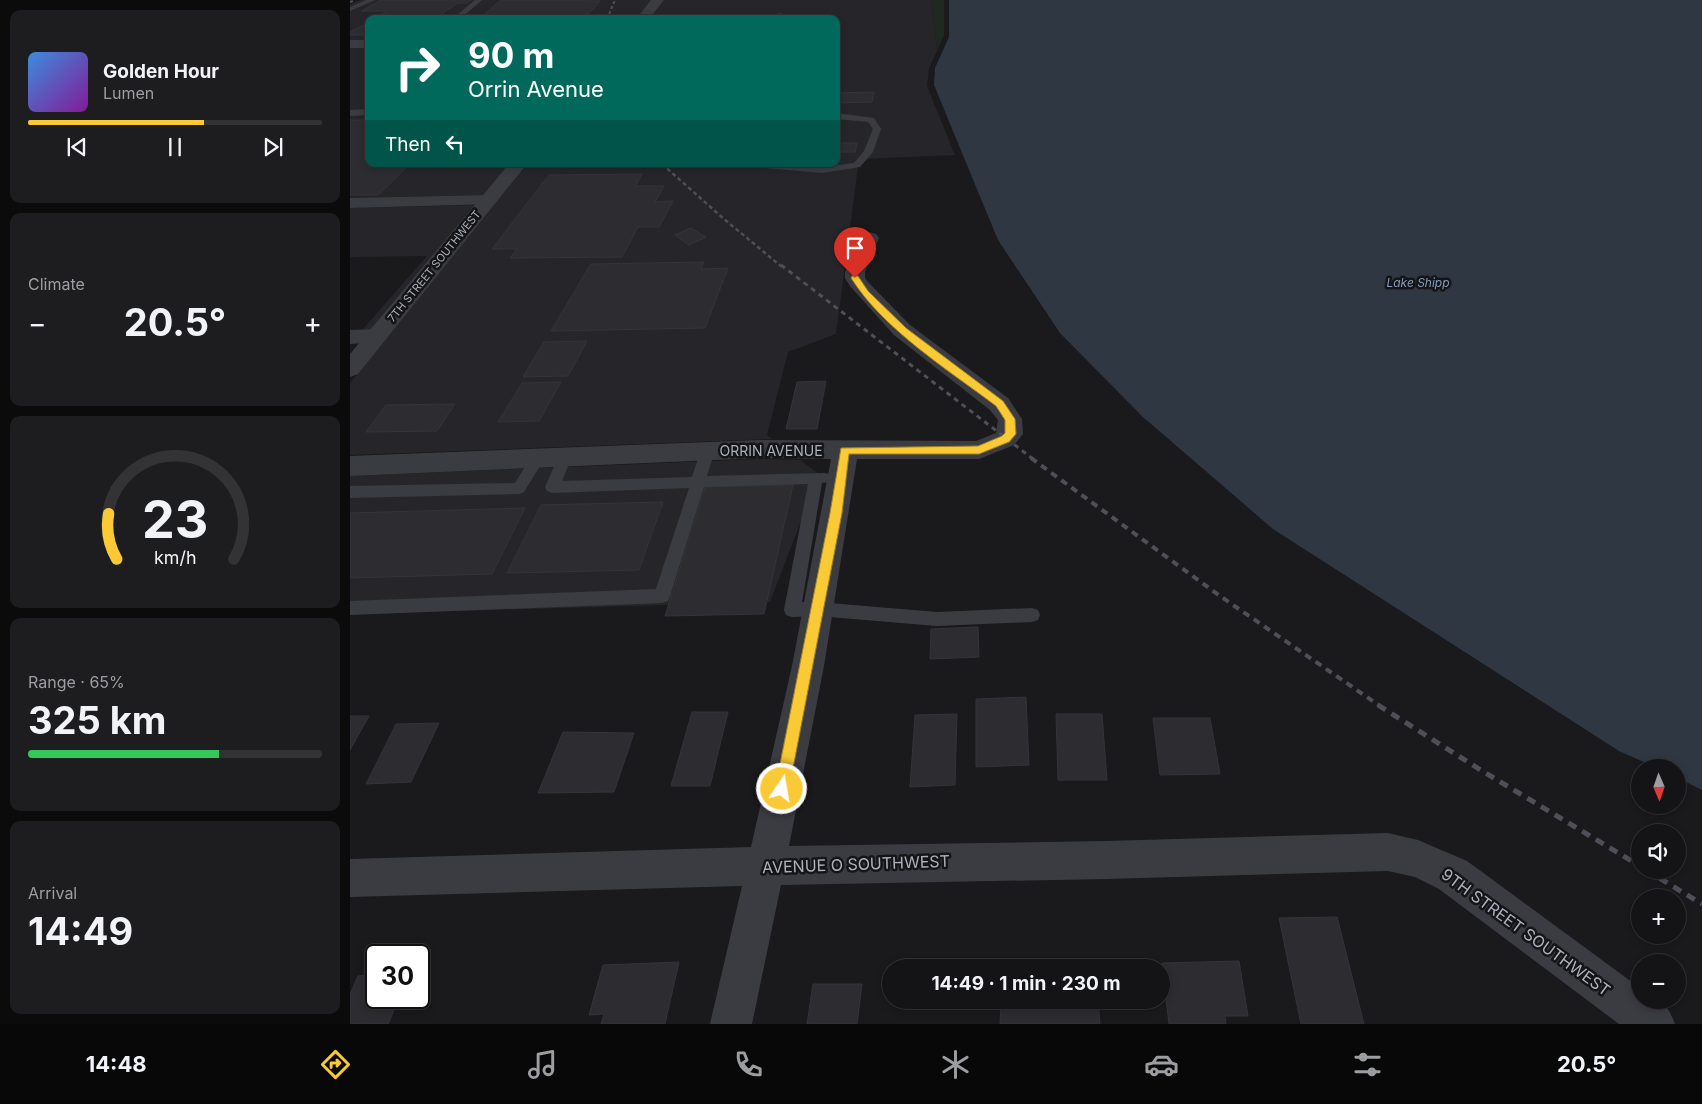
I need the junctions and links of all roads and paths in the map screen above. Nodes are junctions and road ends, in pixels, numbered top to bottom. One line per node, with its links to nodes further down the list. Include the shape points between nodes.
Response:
1 (372, 0): 4 (lane)
2 (479, 0): 5 (lane)
3 (658, 0): 6 (street)
4 (350, 10)
5 (460, 15)
6 (645, 15)
7 (350, 44): 8 (street)
8 (365, 44)
9 (365, 112): 10 (lane)
10 (350, 113)
11 (840, 116): 13 (lane, via 871,120 877,129 868,152 857,165 822,170)
12 (516, 167): 14 (street, 7TH STREET SOUTHWEST)
13 (788, 167)
14 (488, 200): 15 (street); 17 (street, 7TH STREET SOUTHWEST)
15 (350, 203)
16 (869, 238): 24 (street, ORRIN AVENUE, via 856,272 855,278 860,286 902,330 999,404 1010,419 1010,434 1006,439 979,450)
17 (377, 336): 18 (street); 19 (street, 7TH STREET SOUTHWEST)
18 (350, 337)
19 (350, 369)
20 (708, 450): 21 (street, ORRIN AVENUE); 24 (street, ORRIN AVENUE); 25 (lane)
21 (565, 457): 22 (street, ORRIN AVENUE); 25 (lane, via 552,487)
22 (538, 458): 23 (street, ORRIN AVENUE); 26 (lane, via 520,488)
23 (350, 466)
24 (834, 469): 25 (lane); 28 (street)
25 (698, 482): 27 (lane, via 662,596)
26 (350, 492)
27 (350, 608)
28 (818, 609): 29 (lane, via 936,619); 31 (street)
29 (1032, 615)
30 (1362, 854): 31 (street, AVENUE O SOUTHWEST); 34 (street, 9TH STREET SOUTHWEST, via 1388,852 1418,858 1453,875)
31 (766, 867): 32 (street, AVENUE O SOUTHWEST); 33 (street)
32 (350, 878)
33 (732, 1024)
34 (1654, 1024)

